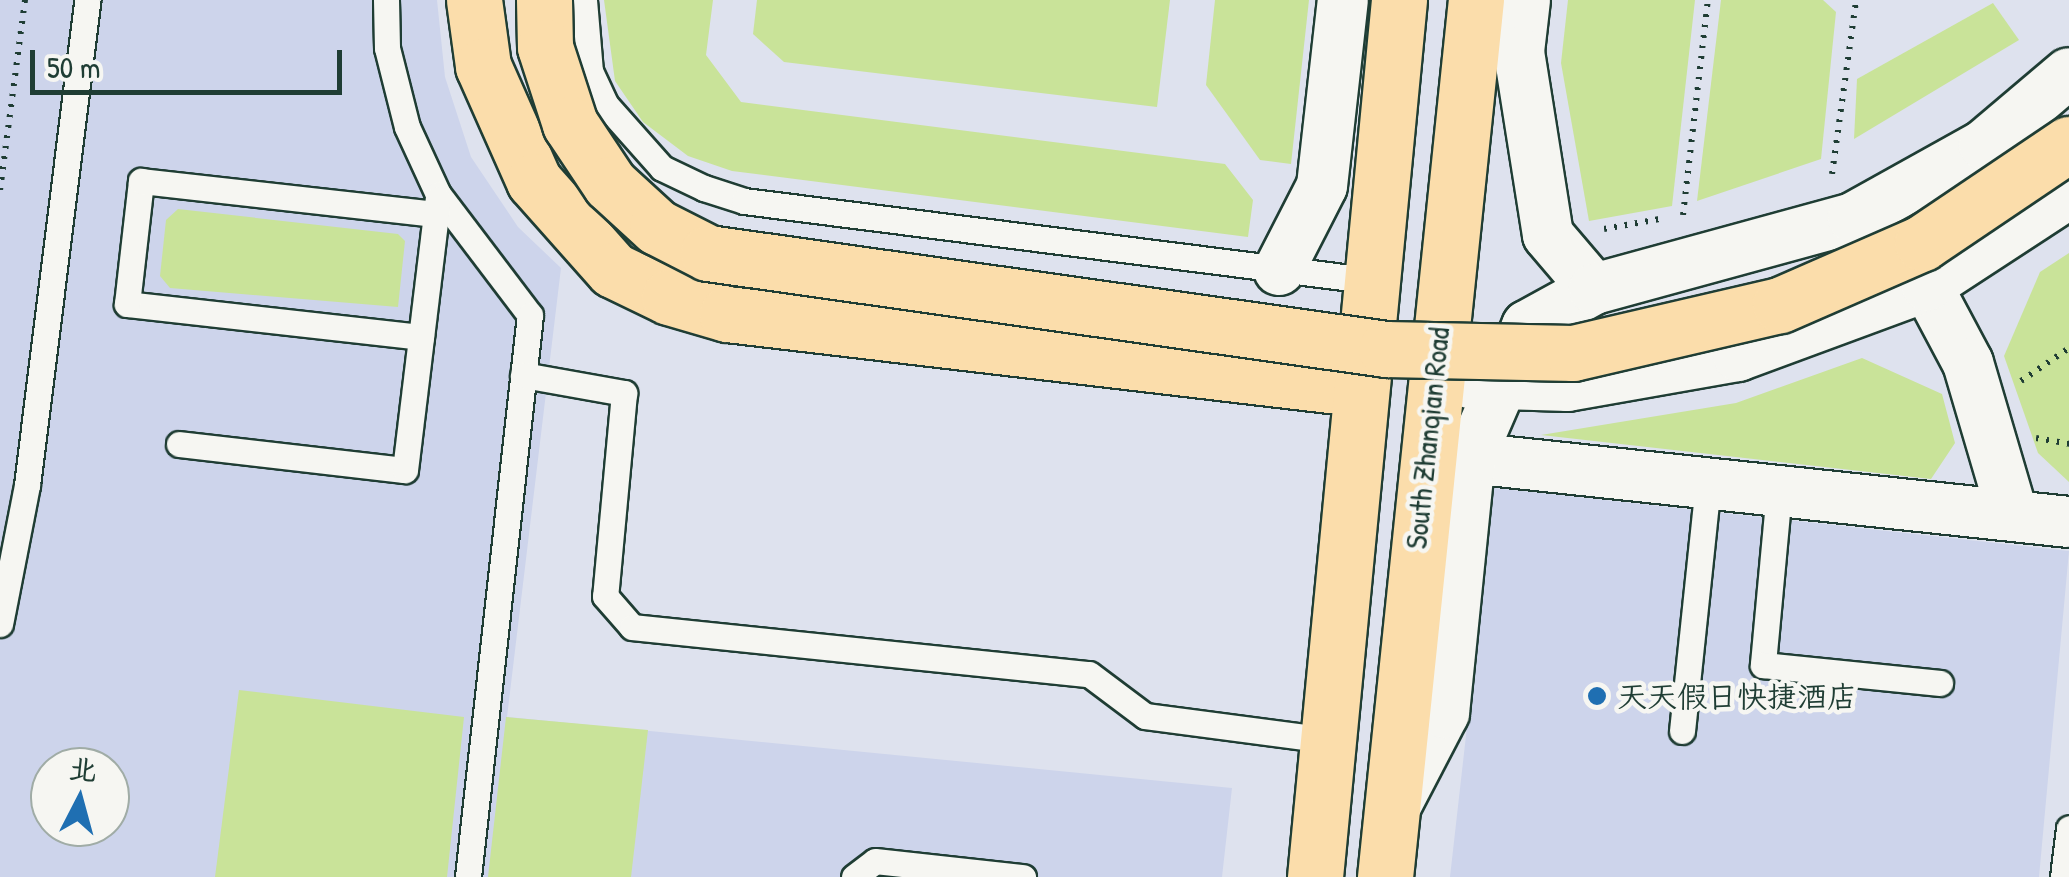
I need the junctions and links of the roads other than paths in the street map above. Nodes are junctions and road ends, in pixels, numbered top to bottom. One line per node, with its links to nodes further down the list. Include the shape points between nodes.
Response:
1 (87, 0): 29 (lane, via 27,485)
2 (386, 0): 13 (lane, via 387,48)
3 (474, 0): 21 (main road, via 483,66 534,181 614,270 727,314)
4 (544, 0): 11 (main road, bridge, via 545,47 570,124 610,184 658,226 708,253 1386,349 1573,353 1780,305 1922,242)
5 (584, 0): 14 (lane, via 587,58 606,105 662,168 704,188)
6 (1344, 0): 14 (street, via 1322,186)
7 (1399, 0): 15 (main road)
8 (1476, 0): 19 (main road, South Zhanqian Road)
9 (1525, 0): 17 (street, via 1519,52 1548,236)
10 (2069, 73): 17 (street, via 1984,145 1852,218)
11 (2069, 144)
12 (2069, 193): 16 (street)
13 (437, 204): 18 (lane); 18 (lane, via 141,181 127,304); 20 (lane, via 530,315)
14 (1279, 270): 15 (lane)
15 (1367, 280): 19 (street); 21 (main road)
16 (1927, 286): 22 (street, via 1738,356); 27 (street, via 1968,363)
17 (1594, 288): 22 (street, via 1527,326)
18 (421, 337): 23 (lane, via 406,470)
19 (1434, 373): 22 (street); 33 (main road, South Zhanqian Road)
20 (523, 375): 32 (lane, via 624,393 605,596 632,626 1089,674 1146,716); 35 (lane)
21 (1355, 388): 32 (main road)
22 (1495, 391): 24 (street)
23 (179, 444)
24 (1470, 458): 25 (street); 33 (street, via 1444,713)
25 (1708, 483): 26 (street); 31 (lane)
26 (1780, 491): 27 (street); 30 (lane, via 1763,665)
27 (2013, 516): 28 (street)
28 (2069, 522)
29 (0, 624)
30 (1940, 683)
31 (1682, 730)
32 (1327, 740): 38 (main road)
33 (1392, 812): 39 (main road, South Zhanqian Road)
34 (2069, 828): 40 (lane)
35 (468, 877)
36 (854, 877): 37 (lane, via 875,862)
37 (1023, 877)
38 (1315, 877)
39 (1385, 877)
40 (2063, 877)

